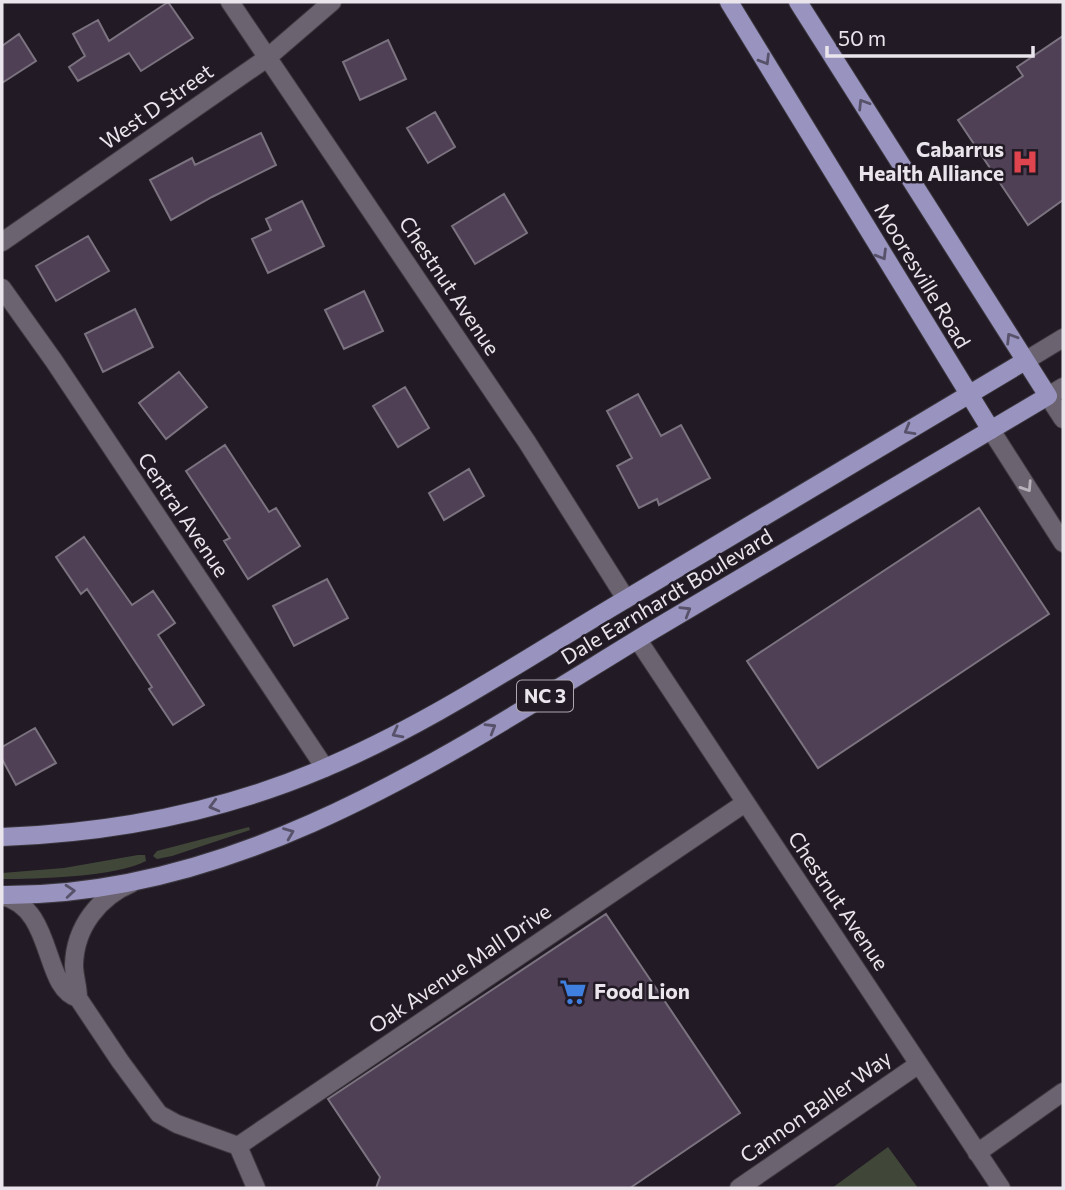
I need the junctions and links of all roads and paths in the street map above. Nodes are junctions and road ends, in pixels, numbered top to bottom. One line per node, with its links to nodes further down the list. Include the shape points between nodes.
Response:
1 (229, 2): 5 (street, Chestnut Avenue)
2 (332, 2): 5 (street, West D Street)
3 (729, 2): 11 (main road, Mooresville Road, one-way to 11)
4 (799, 2): 9 (main road, Mooresville Road, one-way to 4)
5 (267, 58): 6 (street, West D Street); 15 (street, Chestnut Avenue, via 527,442)
6 (2, 242)
7 (2, 288): 17 (street, Central Avenue)
8 (1063, 338): 9 (street, Dale Earnhardt Boulevard)
9 (1026, 361): 10 (main road, Mooresville Road); 11 (main road, Dale Earnhardt Boulevard)
10 (1056, 391): 12 (street); 13 (main road, Dale Earnhardt Boulevard / NC 3)
11 (968, 395): 13 (main road, Mooresville Road); 15 (main road, Dale Earnhardt Boulevard / NC 3, one-way to 15)
12 (1063, 419)
13 (991, 430): 14 (street, one-way to 14); 16 (main road, Dale Earnhardt Boulevard / NC 3, one-way to 13)
14 (1063, 543)
15 (626, 598): 17 (main road, Dale Earnhardt Boulevard / NC 3, one-way to 17, via 434,713)
16 (638, 640): 18 (street, Chestnut Avenue); 20 (main road, Dale Earnhardt Boulevard / NC 3, one-way to 16, via 231,854 351,806)
17 (325, 768): 19 (main road, Dale Earnhardt Boulevard / NC 3, one-way to 19, via 242,798 160,818)
18 (745, 803): 23 (street, Chestnut Avenue); 25 (street, Oak Avenue Mall Drive)
19 (2, 837)
20 (135, 881): 21 (main road, Dale Earnhardt Boulevard / NC 3, one-way to 20); 22 (street, via 101,902 83,928 74,966)
21 (2, 896): 22 (street, via 30,914 63,985)
22 (78, 998): 25 (street, via 159,1114)
23 (919, 1064): 26 (street, Chestnut Avenue); 28 (street, Cannon Baller Way)
24 (1063, 1092): 26 (street)
25 (238, 1146): 27 (street)
26 (977, 1153): 29 (street, Chestnut Avenue)
27 (256, 1188)
28 (739, 1188)
29 (1000, 1188)

